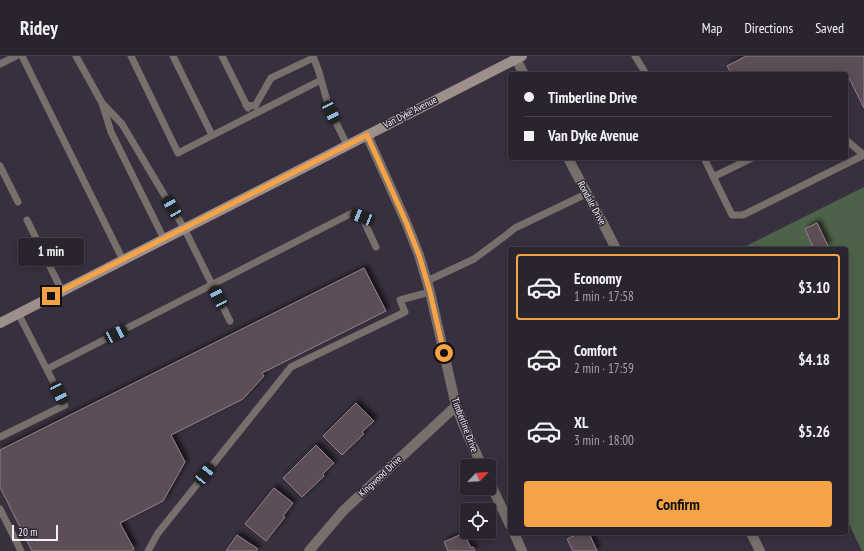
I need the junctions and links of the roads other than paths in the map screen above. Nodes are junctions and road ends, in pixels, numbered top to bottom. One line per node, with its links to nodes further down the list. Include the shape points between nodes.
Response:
1 (16, 56): 10 (lane)
2 (22, 56): 34 (lane)
3 (76, 56): 14 (lane)
4 (131, 56): 17 (lane, via 178,153)
5 (172, 56): 17 (lane)
6 (222, 56): 15 (lane)
7 (635, 56): 12 (lane)
8 (313, 57): 13 (lane); 15 (lane, via 271,78 256,106)
9 (515, 58): 11 (street); 18 (main road, Van Dyke Avenue)
10 (0, 64)
11 (523, 72)
12 (645, 72)
13 (321, 80): 16 (lane); 20 (lane, via 329,108)
14 (102, 103): 30 (lane, via 122,124); 31 (lane, via 111,132)
15 (246, 105): 16 (lane)
16 (251, 115): 17 (lane)
17 (212, 135)
18 (367, 135): 20 (main road, Van Dyke Avenue); 35 (street, Timberline Drive, via 406,222)
19 (848, 142): 21 (lane)
20 (347, 145): 30 (main road, Van Dyke Avenue)
21 (864, 155): 26 (lane, via 743,215 732,215)
22 (569, 160): 27 (street, Rondale Drive)
23 (705, 160): 26 (lane)
24 (748, 160): 26 (lane)
25 (0, 166): 28 (lane)
26 (713, 177)
27 (586, 194): 33 (street, Rondale Drive); 35 (lane, via 515,228 474,259)
28 (18, 202)
29 (27, 220): 37 (lane)
30 (184, 228): 31 (main road, Van Dyke Avenue); 36 (lane)
31 (164, 239): 34 (main road, Van Dyke Avenue)
32 (376, 247): 36 (lane, via 362,217 352,213)
33 (615, 247)
34 (123, 260): 37 (main road, Van Dyke Avenue)
35 (427, 281): 38 (street, Timberline Drive)
36 (212, 285): 41 (lane); 42 (lane)
37 (62, 291): 39 (main road, Van Dyke Avenue)
38 (430, 292): 43 (street, Timberline Drive); 52 (lane, via 400,300 405,312 291,367 158,533)
39 (18, 313): 40 (main road, Van Dyke Avenue); 42 (lane)
40 (1, 320)
41 (230, 321)
42 (47, 369): 44 (lane, via 65,405)
43 (456, 406): 45 (street, Timberline Drive); 53 (street, Kingwood Drive, via 343,511)
44 (0, 437)
45 (479, 459)
46 (496, 495): 48 (street)
47 (0, 509): 51 (lane)
48 (508, 521)
49 (515, 535): 54 (street)
50 (752, 535): 55 (street)
51 (21, 551)
52 (148, 551)
53 (309, 551)
54 (522, 551)
55 (760, 551)

